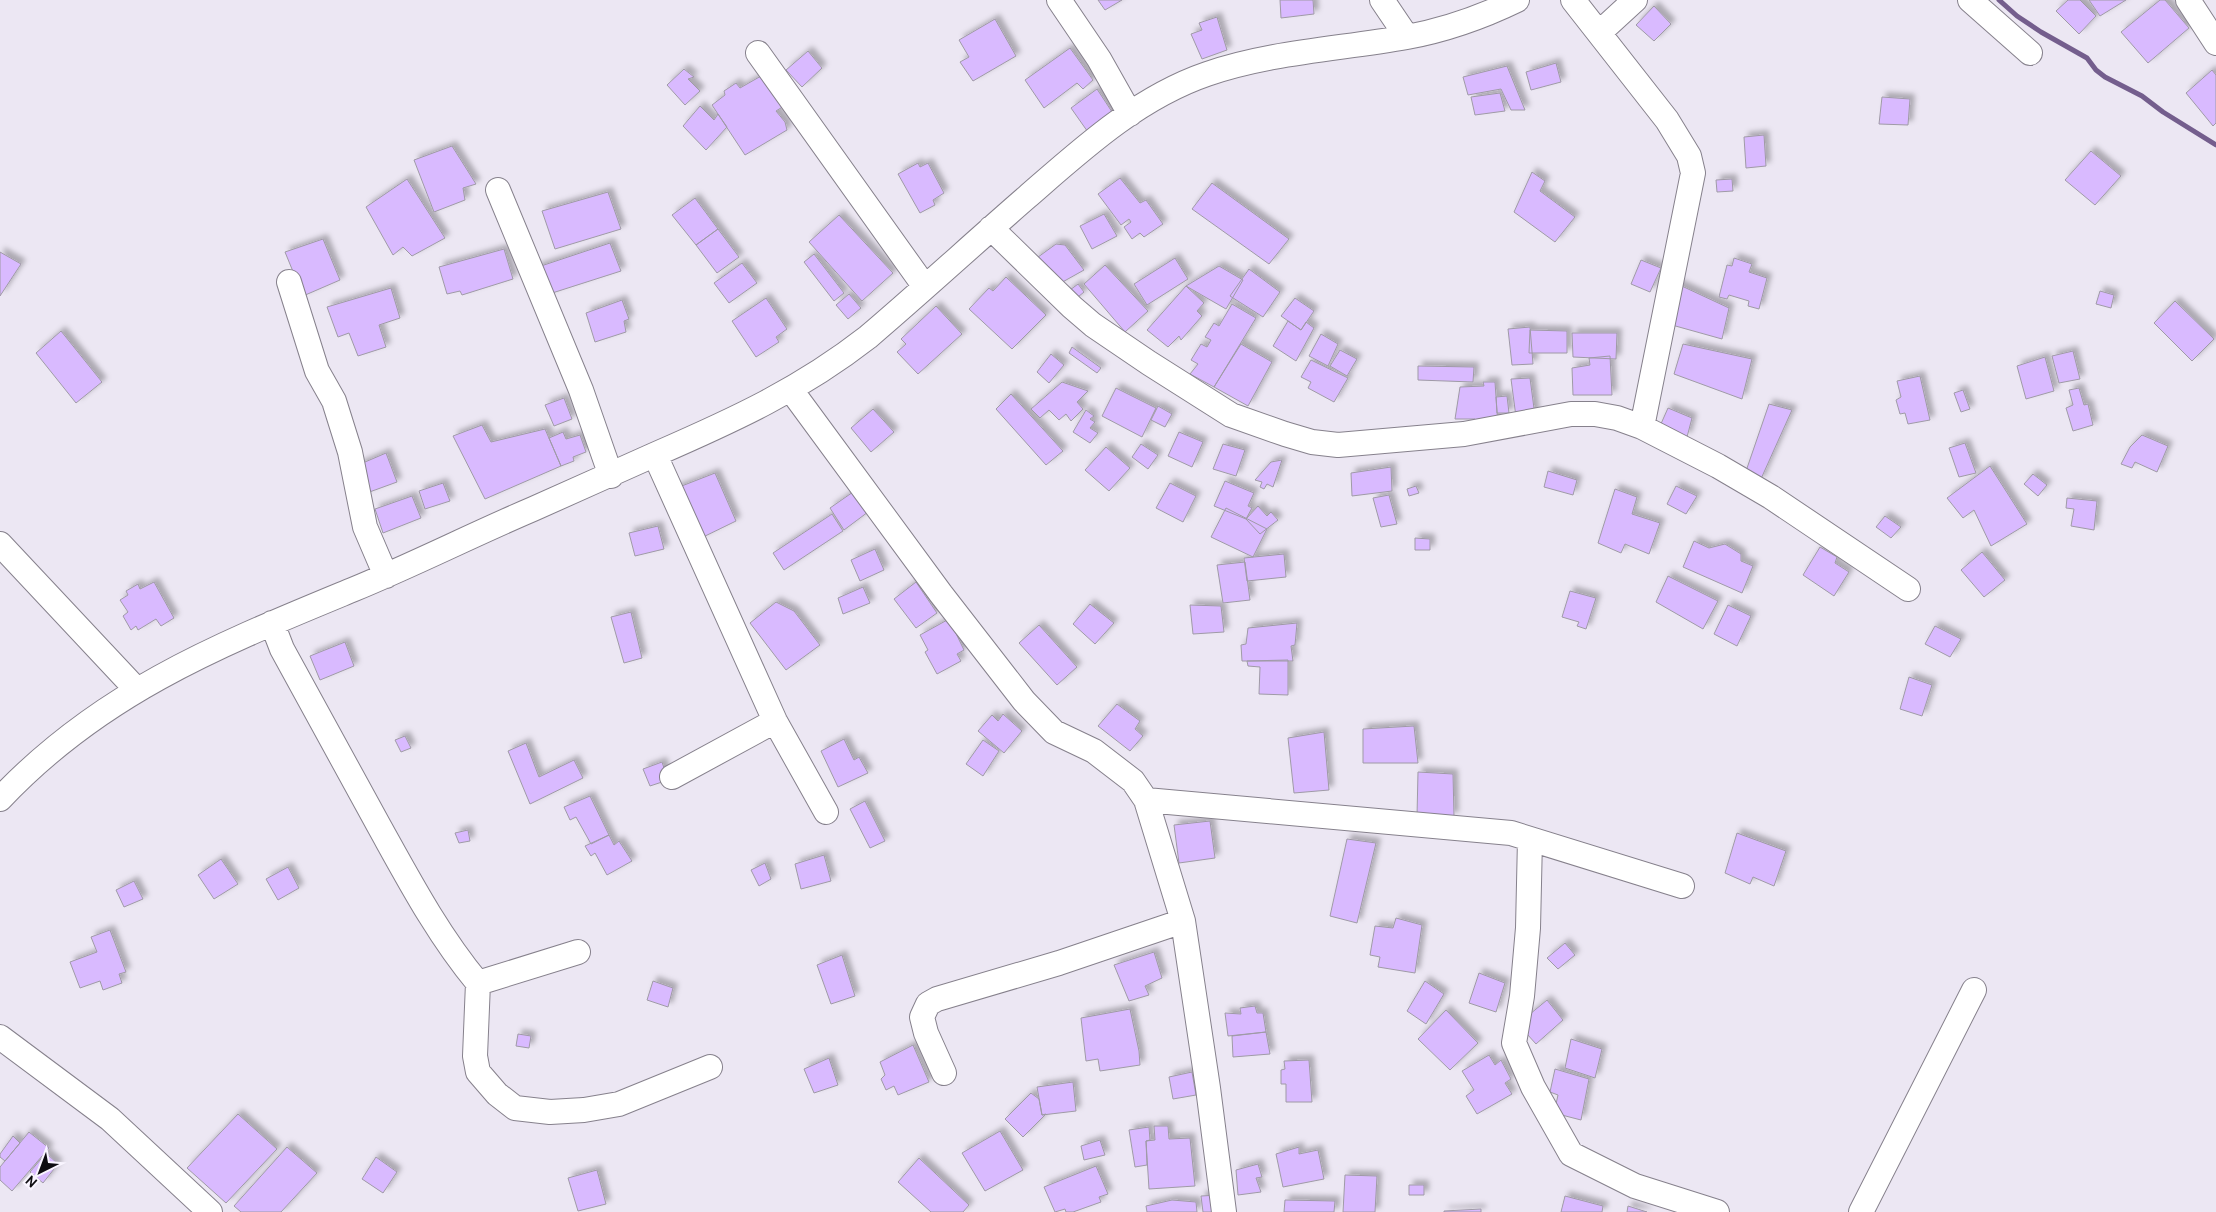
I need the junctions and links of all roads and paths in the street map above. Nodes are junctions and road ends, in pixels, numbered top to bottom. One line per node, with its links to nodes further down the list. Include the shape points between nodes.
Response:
1 (1059, 0): 13 (street, via 1099,59)
2 (1382, 0): 9 (street)
3 (1517, 0): 9 (street, via 1444,28)
4 (1573, 0): 8 (street)
5 (1635, 0): 8 (street)
6 (1970, 0): 12 (street)
7 (2188, 0): 10 (street)
8 (1599, 33): 19 (street, via 1666,120 1689,156 1693,173)
9 (1407, 37): 13 (street, via 1272,56 1239,64 1205,75)
10 (2216, 43)
11 (758, 53): 17 (street)
12 (2030, 53)
13 (1130, 114): 15 (street, via 1064,163)
14 (498, 190): 21 (street, via 582,390)
15 (991, 228): 17 (street); 19 (street, via 1093,325 1231,414 1285,434 1312,442 1338,444 1464,434 1571,414 1595,414)
16 (289, 282): 23 (street, via 317,372 334,402 350,452 365,527)
17 (925, 287): 18 (street, via 845,356)
18 (791, 390): 20 (street); 30 (street, via 1024,701 1054,732 1094,751 1133,781)
19 (1642, 427): 24 (street, via 1771,497)
20 (655, 454): 21 (street); 27 (street)
21 (611, 476): 23 (street, via 501,522)
22 (0, 544): 26 (street)
23 (386, 576): 25 (street)
24 (1908, 590)
25 (272, 623): 26 (street, via 190,660); 36 (street, via 282,649 395,855 439,930)
26 (136, 689): 29 (street, via 45,756)
27 (775, 721): 28 (street); 31 (street)
28 (672, 777)
29 (0, 799)
30 (1146, 800): 32 (street, via 1511,833); 34 (street)
31 (826, 812)
32 (1530, 839): 33 (street); 43 (street, via 1528,928 1514,1042 1533,1087 1571,1154 1635,1186)
33 (1682, 886)
34 (1182, 921): 40 (street, via 928,1004 922,1017); 42 (street)
35 (578, 952): 36 (street)
36 (478, 983): 39 (street, via 475,1056 478,1072 497,1094 515,1108 550,1112 619,1104)
37 (1974, 990): 44 (street)
38 (0, 1037): 41 (street, via 110,1119)
39 (710, 1067)
40 (944, 1073)
41 (210, 1212)
42 (1224, 1212)
43 (1716, 1212)
44 (1861, 1212)

